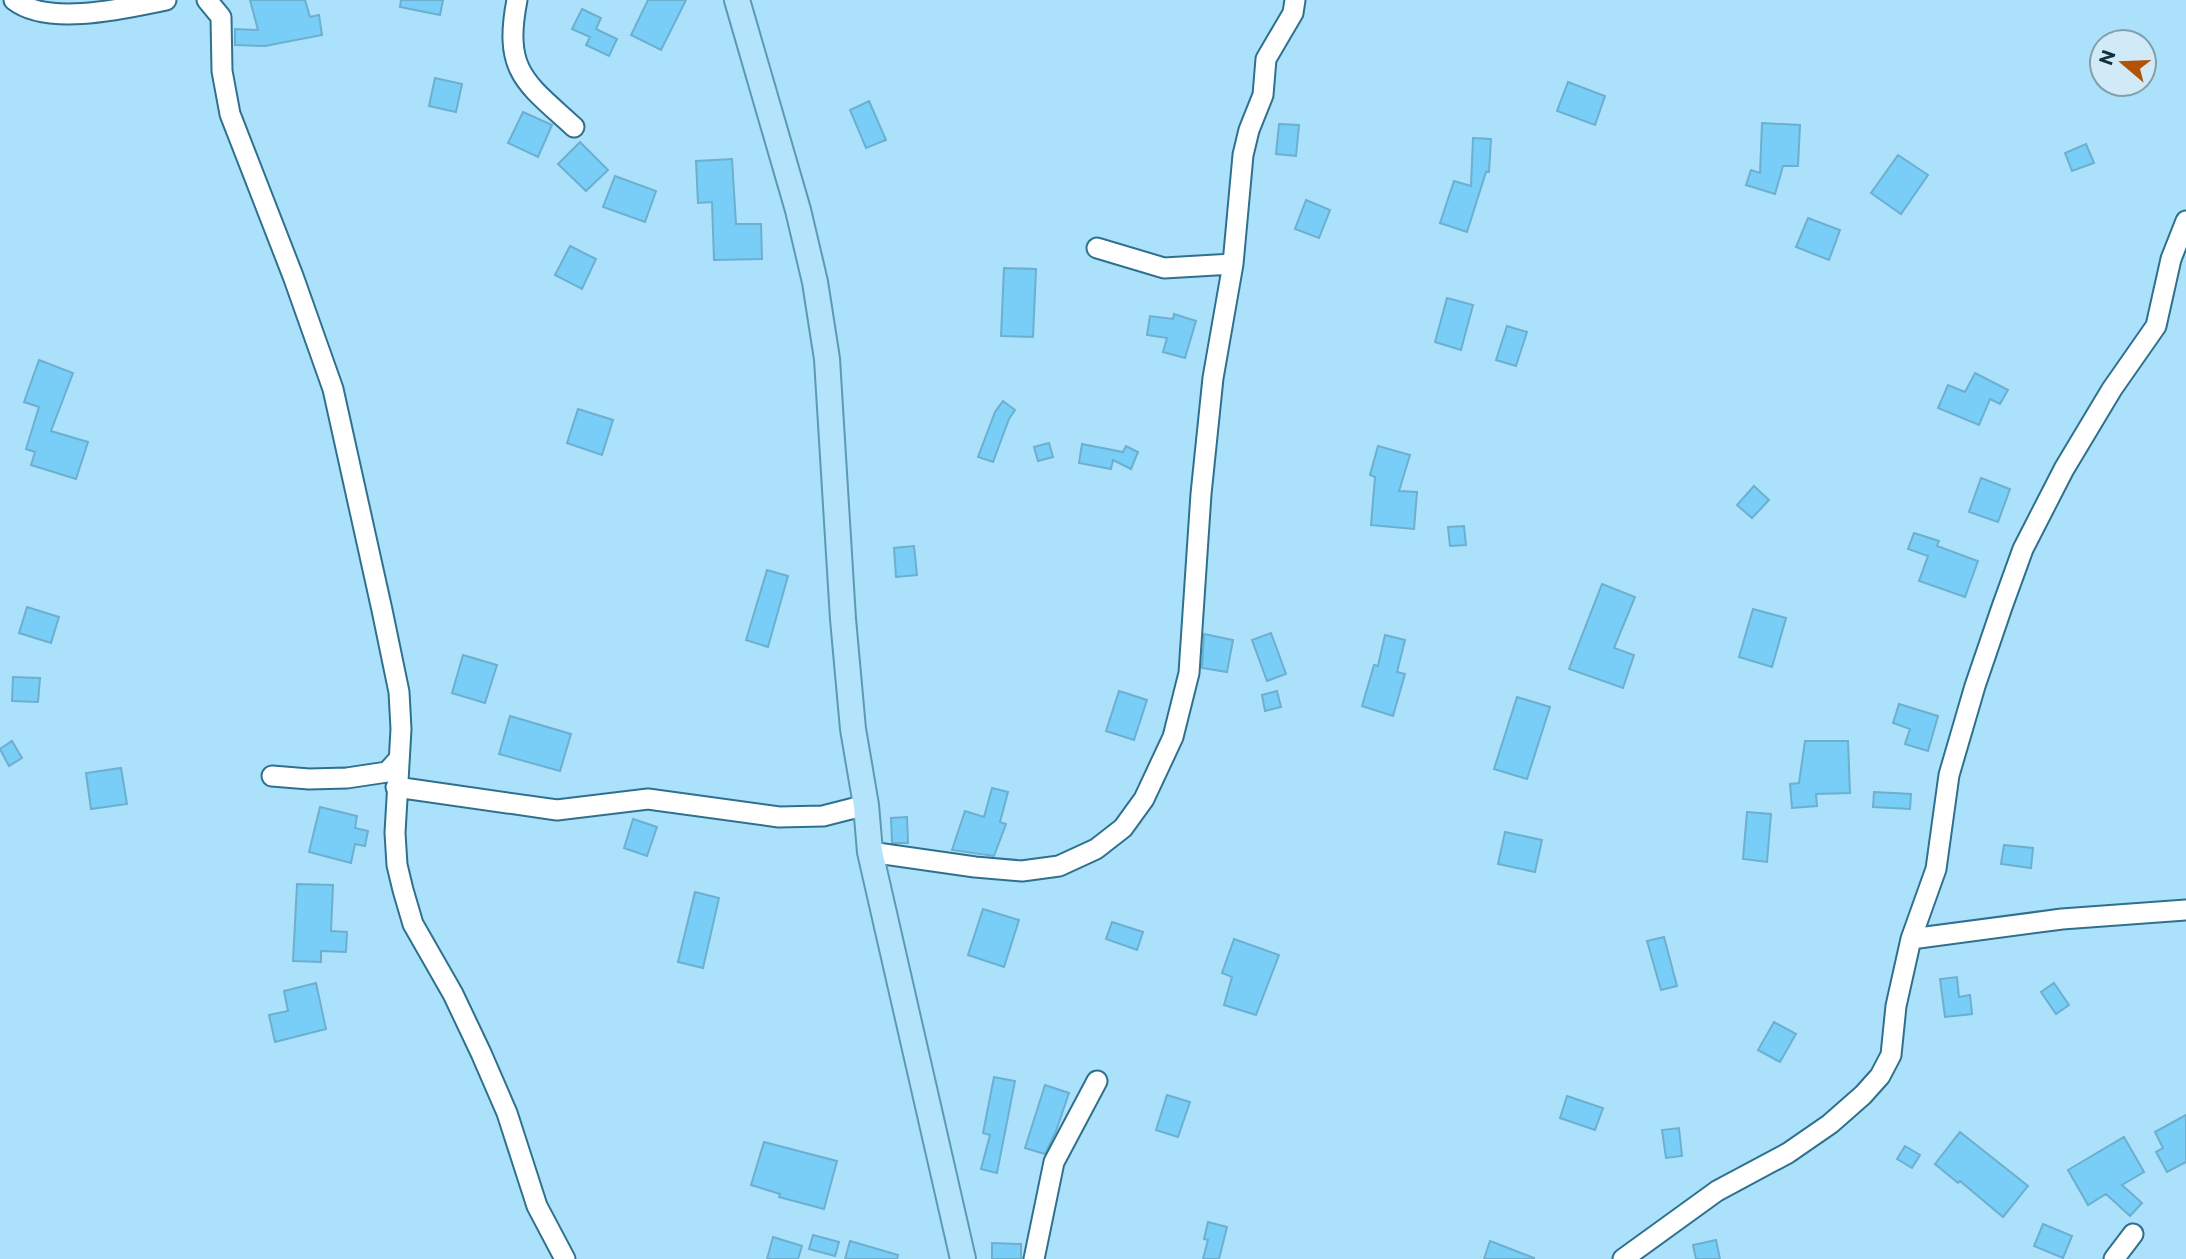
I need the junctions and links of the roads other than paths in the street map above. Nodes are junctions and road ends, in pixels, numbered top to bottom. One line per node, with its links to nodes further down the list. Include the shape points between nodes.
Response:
1 (14, 0): 2 (street, via 40,12 72,13)
2 (166, 0)
3 (207, 0): 11 (street, via 221,17 229,114 333,388 399,692)
4 (517, 0): 7 (street, via 512,37 515,61 526,83)
5 (737, 0): 14 (main road, via 798,210 817,295 827,359 853,729)
6 (1296, 0): 10 (street, via 1266,59 1264,95 1242,155)
7 (574, 127)
8 (2186, 221): 17 (street, via 2171,259 2155,326 2064,469 2023,549 1975,686 1950,775 1936,869)
9 (1097, 248): 10 (street, via 1164,268)
10 (1233, 264): 15 (street, via 1212,391 1189,673 1173,737 1144,799 1123,828 1096,849 1059,866 1022,872)
11 (398, 760): 12 (street, via 387,772 348,778); 13 (street)
12 (272, 776)
13 (396, 787): 14 (street, via 557,810 648,799 790,817 823,816); 20 (street, via 397,866 413,924 481,1053 507,1113 537,1206)
14 (866, 805): 15 (main road)
15 (870, 852): 21 (main road)
16 (2186, 910): 17 (street, via 2062,919)
17 (1911, 939): 23 (street, via 1891,1055 1863,1095 1788,1153 1717,1191)
18 (1097, 1081): 22 (street, via 1054,1162)
19 (2133, 1234): 24 (street)
20 (565, 1259)
21 (963, 1259)
22 (1034, 1259)
23 (1623, 1259)
24 (2114, 1259)

